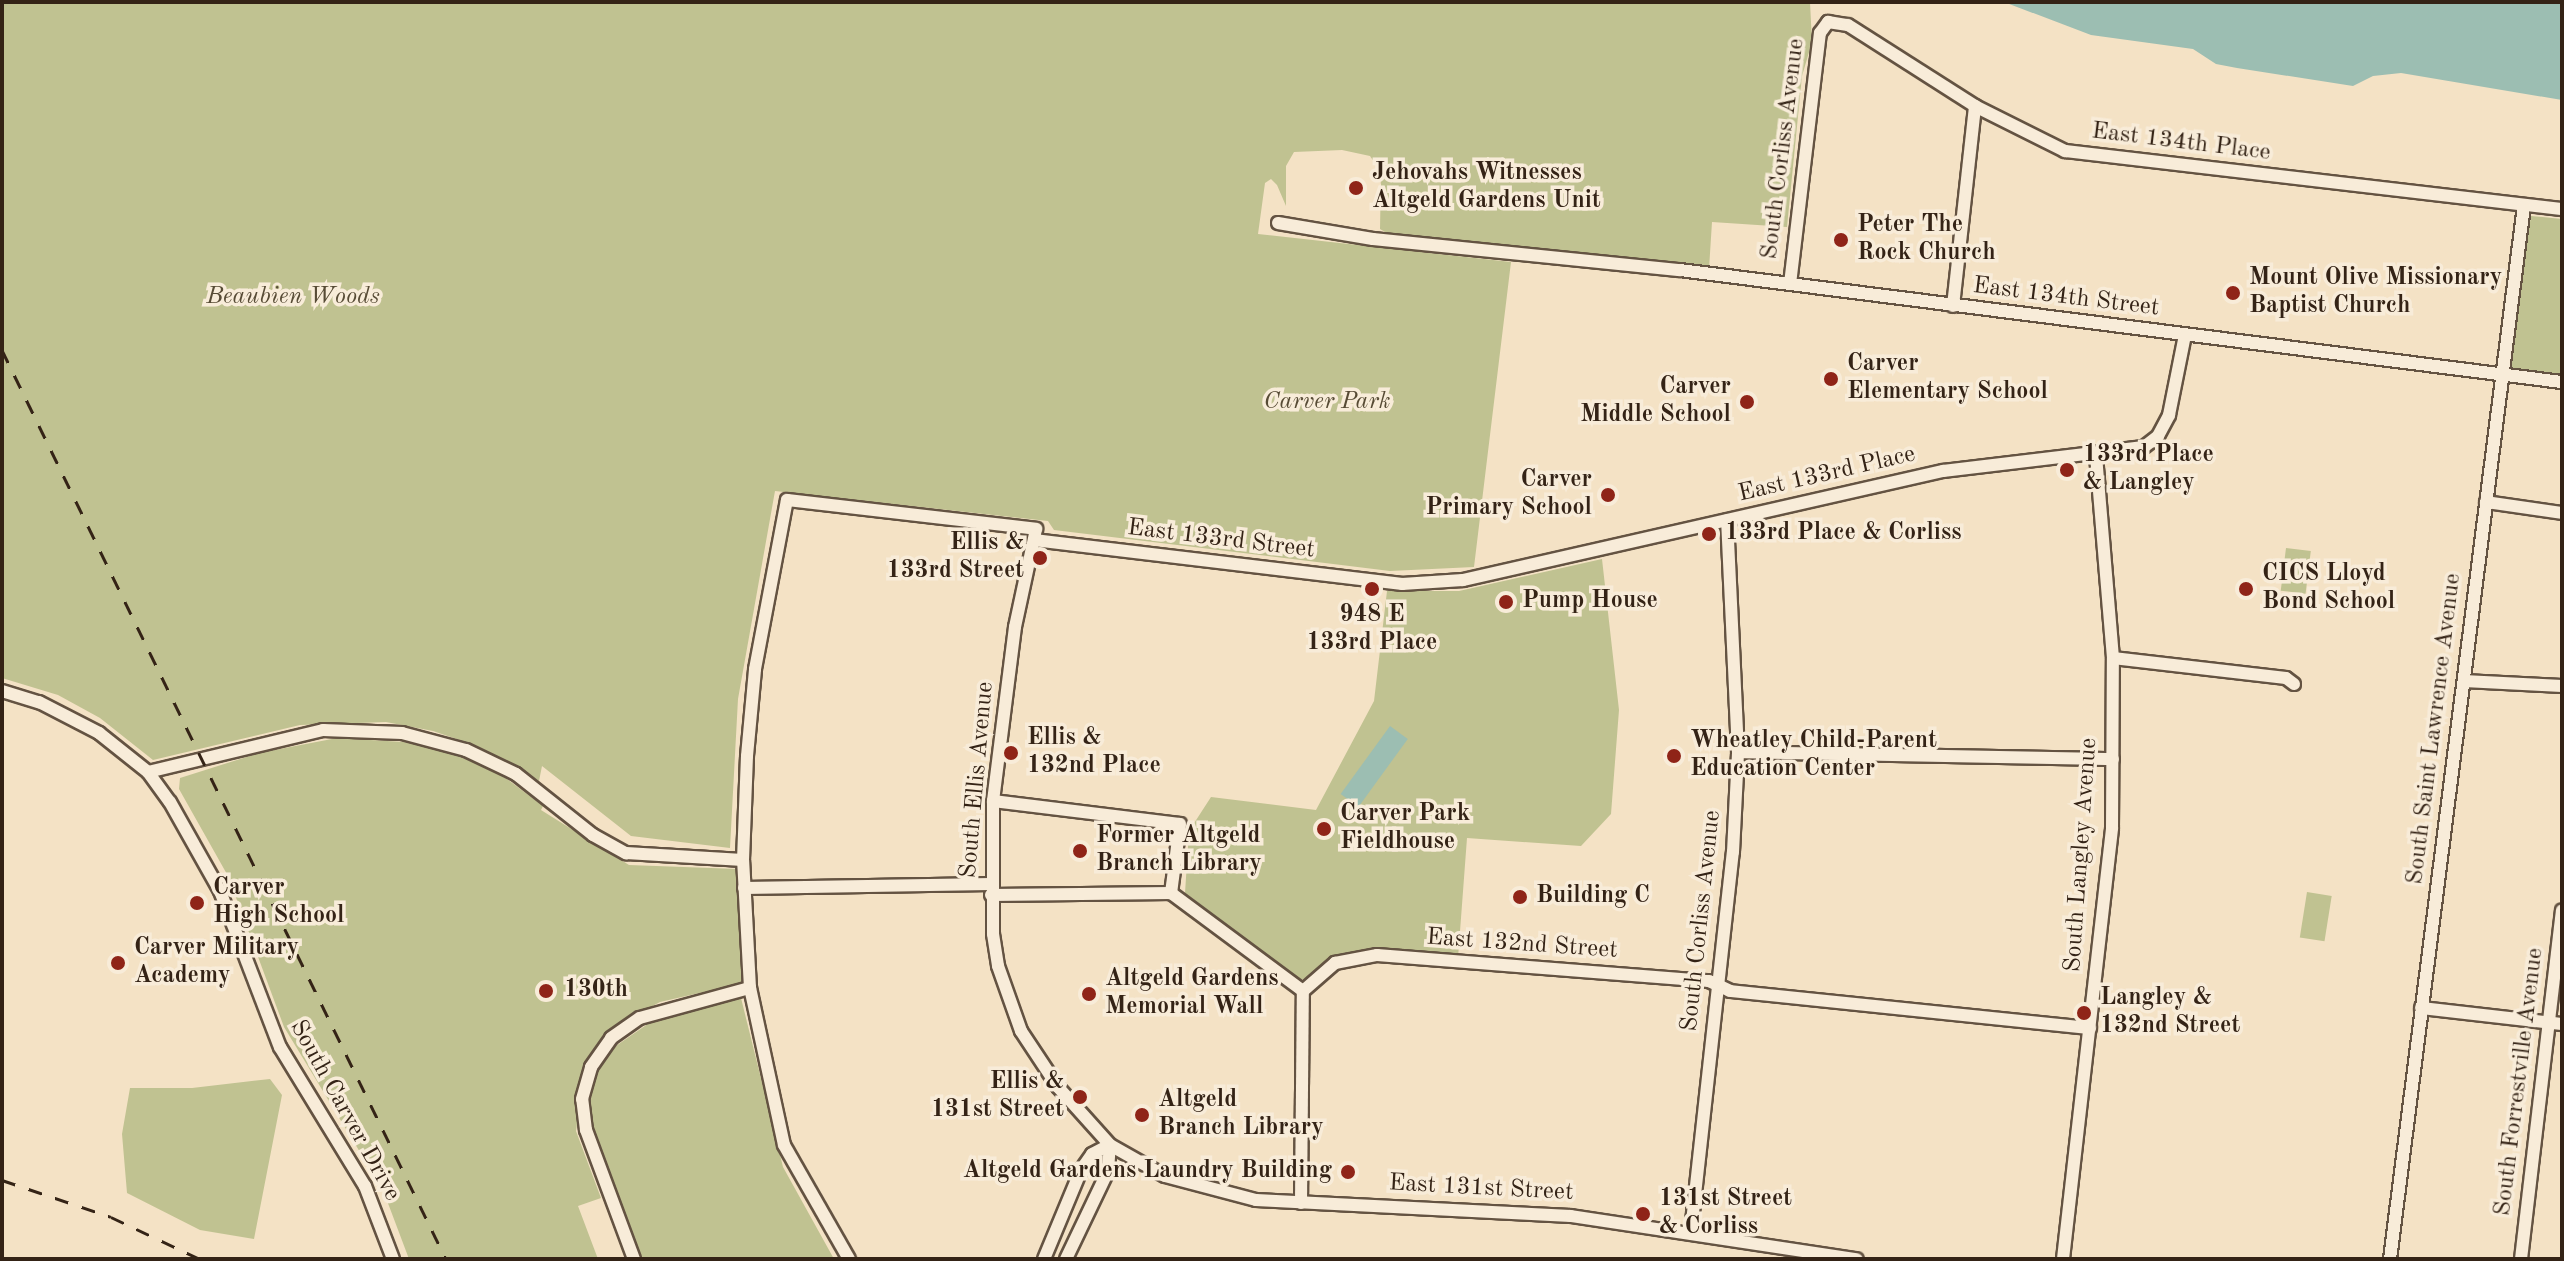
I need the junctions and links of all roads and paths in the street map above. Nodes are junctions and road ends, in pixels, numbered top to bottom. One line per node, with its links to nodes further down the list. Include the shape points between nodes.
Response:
1 (1828, 22): 2 (street, East 134th Place, via 1848,25); 6 (street, South Corliss Avenue, via 1820,33)
2 (1975, 106): 3 (street, East 134th Place, via 2065,151); 7 (street)
3 (2524, 205): 4 (street, East 134th Place); 9 (street, South Saint Lawrence Avenue)
4 (2562, 209)
5 (1278, 223): 6 (street, East 134th Street, via 1373,239)
6 (1790, 284): 7 (street, East 134th Street)
7 (1953, 306): 8 (street, East 134th Street)
8 (2185, 335): 9 (street, East 134th Street); 11 (street, East 133rd Place, via 2169,415 2158,436 2133,450)
9 (2500, 375): 10 (street, East 134th Street); 12 (street, South Saint Lawrence Avenue)
10 (2562, 382)
11 (2096, 454): 14 (street, East 133rd Place, via 1943,471); 17 (street, South Langley Avenue)
12 (2486, 502): 13 (street); 18 (street, South Saint Lawrence Avenue)
13 (2562, 513)
14 (1727, 520): 16 (street, East 133rd Place, via 1463,580); 22 (street, South Corliss Avenue)
15 (1035, 534): 16 (street, East 133rd Street); 25 (street, South Ellis Avenue, via 1015,627); 26 (street, East 133rd Street, via 787,500 752,694)
16 (1402, 584)
17 (2113, 658): 19 (street, via 2286,678); 23 (street, South Langley Avenue)
18 (2464, 681): 20 (street); 34 (street, South Saint Lawrence Avenue)
19 (2294, 684)
20 (2562, 686)
21 (2, 691): 24 (street, via 70,715)
22 (1738, 752): 23 (street); 31 (street, South Corliss Avenue)
23 (2113, 759): 36 (street, South Langley Avenue, via 2112,828)
24 (148, 772): 26 (street, via 323,730 402,733 466,750 516,774 593,835 626,853); 41 (street, South Carver Drive, via 202,854 274,1033 365,1186)
25 (993, 801): 28 (street, South Ellis Avenue); 29 (street, via 1180,824)
26 (743, 860): 27 (street)
27 (744, 888): 28 (street); 32 (street)
28 (991, 889): 29 (street); 37 (street, South Ellis Avenue, via 998,966 1021,1031 1058,1087)
29 (1171, 893): 33 (street)
30 (2562, 910): 35 (street, South Forrestville Avenue)
31 (1719, 985): 33 (street, East 132nd Street, via 1377,955 1335,963); 36 (street, East 132nd Street, via 1730,991); 39 (street, South Corliss Avenue)
32 (750, 988): 42 (street, via 640,1018 611,1038 591,1067 582,1099 586,1130); 43 (street, via 784,1145)
33 (1303, 991): 38 (street)
34 (2421, 1008): 35 (street); 48 (street, South Saint Lawrence Avenue)
35 (2556, 1023): 49 (street, South Forrestville Avenue)
36 (2090, 1028): 47 (street, South Langley Avenue)
37 (1110, 1145): 38 (street, East 131st Street, via 1200,1188); 44 (street, via 1092,1154 1081,1170); 45 (street, via 1108,1171)
38 (1301, 1203): 39 (street, East 131st Street, via 1499,1210)
39 (1691, 1231): 40 (street, East 131st Street)
40 (1832, 1256): 46 (street, East 131st Street)
41 (393, 1259)
42 (634, 1259)
43 (849, 1259)
44 (1044, 1259)
45 (1066, 1259)
46 (1857, 1259)
47 (2063, 1259)
48 (2390, 1259)
49 (2521, 1259)

